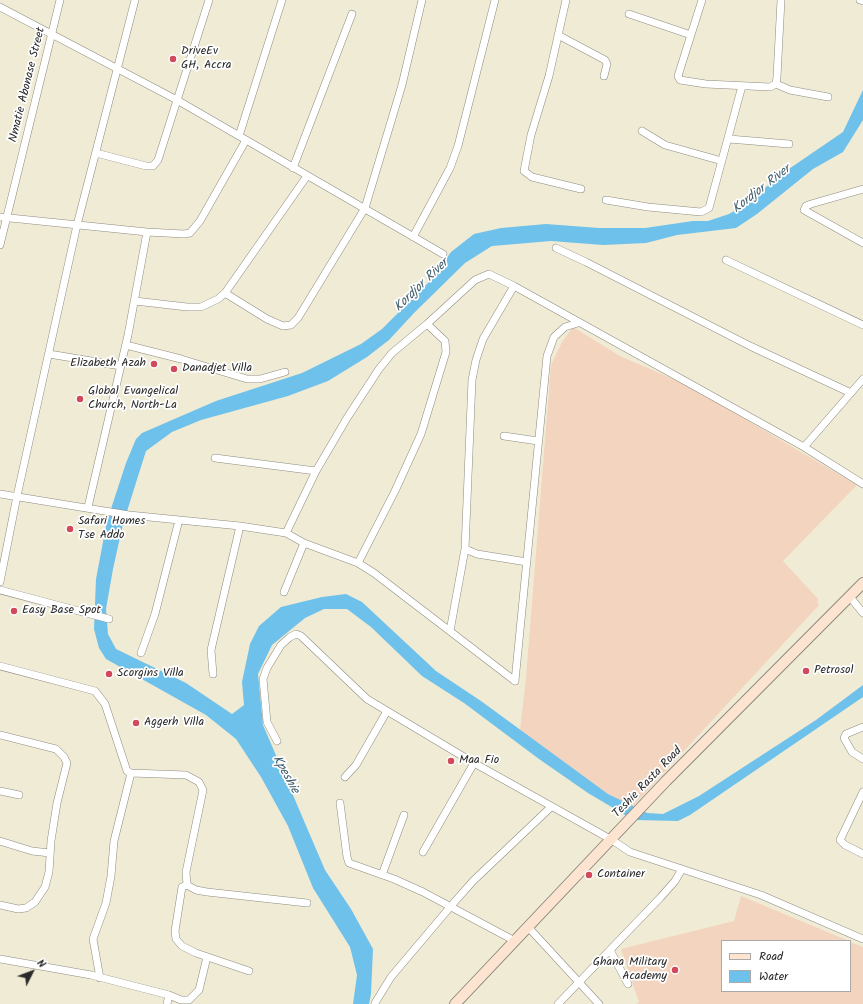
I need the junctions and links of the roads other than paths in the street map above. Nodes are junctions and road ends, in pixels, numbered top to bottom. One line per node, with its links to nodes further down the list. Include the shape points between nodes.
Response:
1 (60, 0): 13 (street, Nmatie Abonase Street)
2 (135, 0): 16 (street)
3 (209, 0): 21 (street)
4 (282, 0): 23 (street)
5 (422, 0): 34 (street, via 402,85)
6 (495, 0): 38 (street, via 458,146 450,168)
7 (566, 0): 14 (street)
8 (702, 0): 15 (street)
9 (781, 0): 18 (street)
10 (0, 7): 13 (street)
11 (352, 14): 29 (street)
12 (629, 14): 15 (street)
13 (52, 33): 16 (street); 35 (street, Nmatie Abonase Street)
14 (558, 35): 17 (street, via 604,60 607,64); 31 (street, via 524,170 532,177)
15 (691, 35): 19 (street, via 678,76 680,80)
16 (117, 68): 21 (street); 27 (street)
17 (604, 76)
18 (776, 84): 19 (street, via 770,87); 20 (street, via 790,90)
19 (742, 86): 24 (street)
20 (828, 96)
21 (177, 100): 23 (street); 27 (street, via 158,160 152,166)
22 (642, 131): 28 (street, via 666,145)
23 (239, 136): 25 (street)
24 (729, 139): 26 (street); 28 (street)
25 (246, 140): 29 (street); 37 (street, via 195,228 184,234)
26 (788, 144)
27 (96, 153): 36 (street)
28 (722, 161): 33 (street, via 712,204 701,212)
29 (293, 168): 30 (street)
30 (308, 176): 34 (street); 45 (street)
31 (581, 189)
32 (863, 189): 39 (street, via 811,204 804,210)
33 (606, 200)
34 (365, 208): 38 (street); 45 (street, via 298,318 291,325 282,326 267,319)
35 (4, 217): 36 (street); 40 (street, Nmatie Abonase Street)
36 (77, 225): 37 (street); 51 (street)
37 (147, 232): 46 (street)
38 (413, 237): 42 (street)
39 (863, 243)
40 (0, 245)
41 (556, 248): 55 (street, via 750,346)
42 (443, 254)
43 (726, 260): 49 (street)
44 (514, 286): 47 (street); 48 (street, via 489,274 480,277); 69 (street, via 483,339 472,380)
45 (225, 293): 46 (street, via 201,307)
46 (135, 301): 50 (street)
47 (578, 323): 57 (street, via 565,327 554,337 547,356); 58 (street)
48 (427, 324): 60 (street, via 392,353 379,369); 71 (street, via 445,341 446,352 421,434)
49 (863, 325)
50 (126, 345): 52 (street); 53 (street, via 247,378 260,379)
51 (49, 354): 52 (street); 63 (street)
52 (121, 366): 64 (street)
53 (285, 372)
54 (863, 379): 55 (street)
55 (851, 393): 58 (street)
56 (504, 436): 57 (street)
57 (538, 441): 70 (street)
58 (804, 447): 61 (street)
59 (214, 458): 60 (street)
60 (316, 471): 67 (street)
61 (862, 481)
62 (0, 494): 63 (street)
63 (17, 496): 64 (street); 72 (street)
64 (88, 507): 65 (street, via 129,515)
65 (179, 520): 66 (street); 81 (street, via 155,614)
66 (240, 526): 67 (street); 83 (street, via 211,650)
67 (286, 533): 68 (street)
68 (304, 544): 71 (street); 76 (street)
69 (465, 549): 70 (street, via 477,554); 80 (street)
70 (527, 562): 80 (street, via 515,681)
71 (358, 563): 80 (street)
72 (1, 573): 73 (street)
73 (0, 582)
74 (863, 583): 77 (main road, Teshie Rasta Road)
75 (0, 590): 79 (street)
76 (284, 592)
77 (850, 597): 78 (street); 98 (main road, Teshie Rasta Road)
78 (863, 613)
79 (110, 619)
80 (450, 631)
81 (141, 653)
82 (0, 666): 90 (street, via 95,691 103,700 125,768)
83 (213, 674)
84 (387, 711): 87 (street, via 367,699 296,634 281,645 263,679 267,722); 89 (street); 91 (street, via 356,765)
85 (863, 727): 88 (street, via 846,734 844,738 852,752)
86 (0, 735): 101 (street, via 56,749 67,764 57,803)
87 (277, 741)
88 (863, 759)
89 (474, 763): 96 (street); 100 (street)
90 (131, 773): 105 (street, via 186,775 199,782 203,790 186,872); 116 (street, via 114,841 106,903 93,939)
91 (345, 777)
92 (0, 791): 94 (street)
93 (863, 792): 102 (street, via 840,840)
94 (19, 795)
95 (340, 803): 104 (street, via 346,857 349,863)
96 (551, 807): 98 (street); 108 (street)
97 (404, 815): 104 (street)
98 (612, 840): 103 (street, via 630,852); 109 (main road, Teshie Rasta Road)
99 (0, 841): 101 (street, via 32,851)
100 (423, 852)
101 (50, 853): 107 (street, via 45,887 35,902 26,908 18,909)
102 (863, 854)
103 (682, 869): 110 (street, via 760,895); 112 (street, via 660,898)
104 (382, 874): 108 (street)
105 (187, 885): 106 (street, via 207,892); 113 (street, via 182,888 176,939 182,946)
106 (307, 903)
107 (0, 905)
108 (450, 906): 111 (street); 120 (street, via 391,977)
109 (529, 928): 111 (main road, Teshie Rasta Road); 117 (street)
110 (863, 939)
111 (515, 941): 122 (main road, Teshie Rasta Road)
112 (610, 950): 117 (street); 118 (street)
113 (207, 957): 115 (street); 119 (street, via 194,997 181,1000)
114 (0, 959): 116 (street)
115 (250, 971)
116 (100, 978): 119 (street)
117 (580, 982): 123 (street); 124 (street)
118 (628, 984)
119 (169, 995): 121 (street)
120 (375, 1002)
121 (167, 1004)
122 (455, 1004)
123 (558, 1004)
124 (599, 1004)

